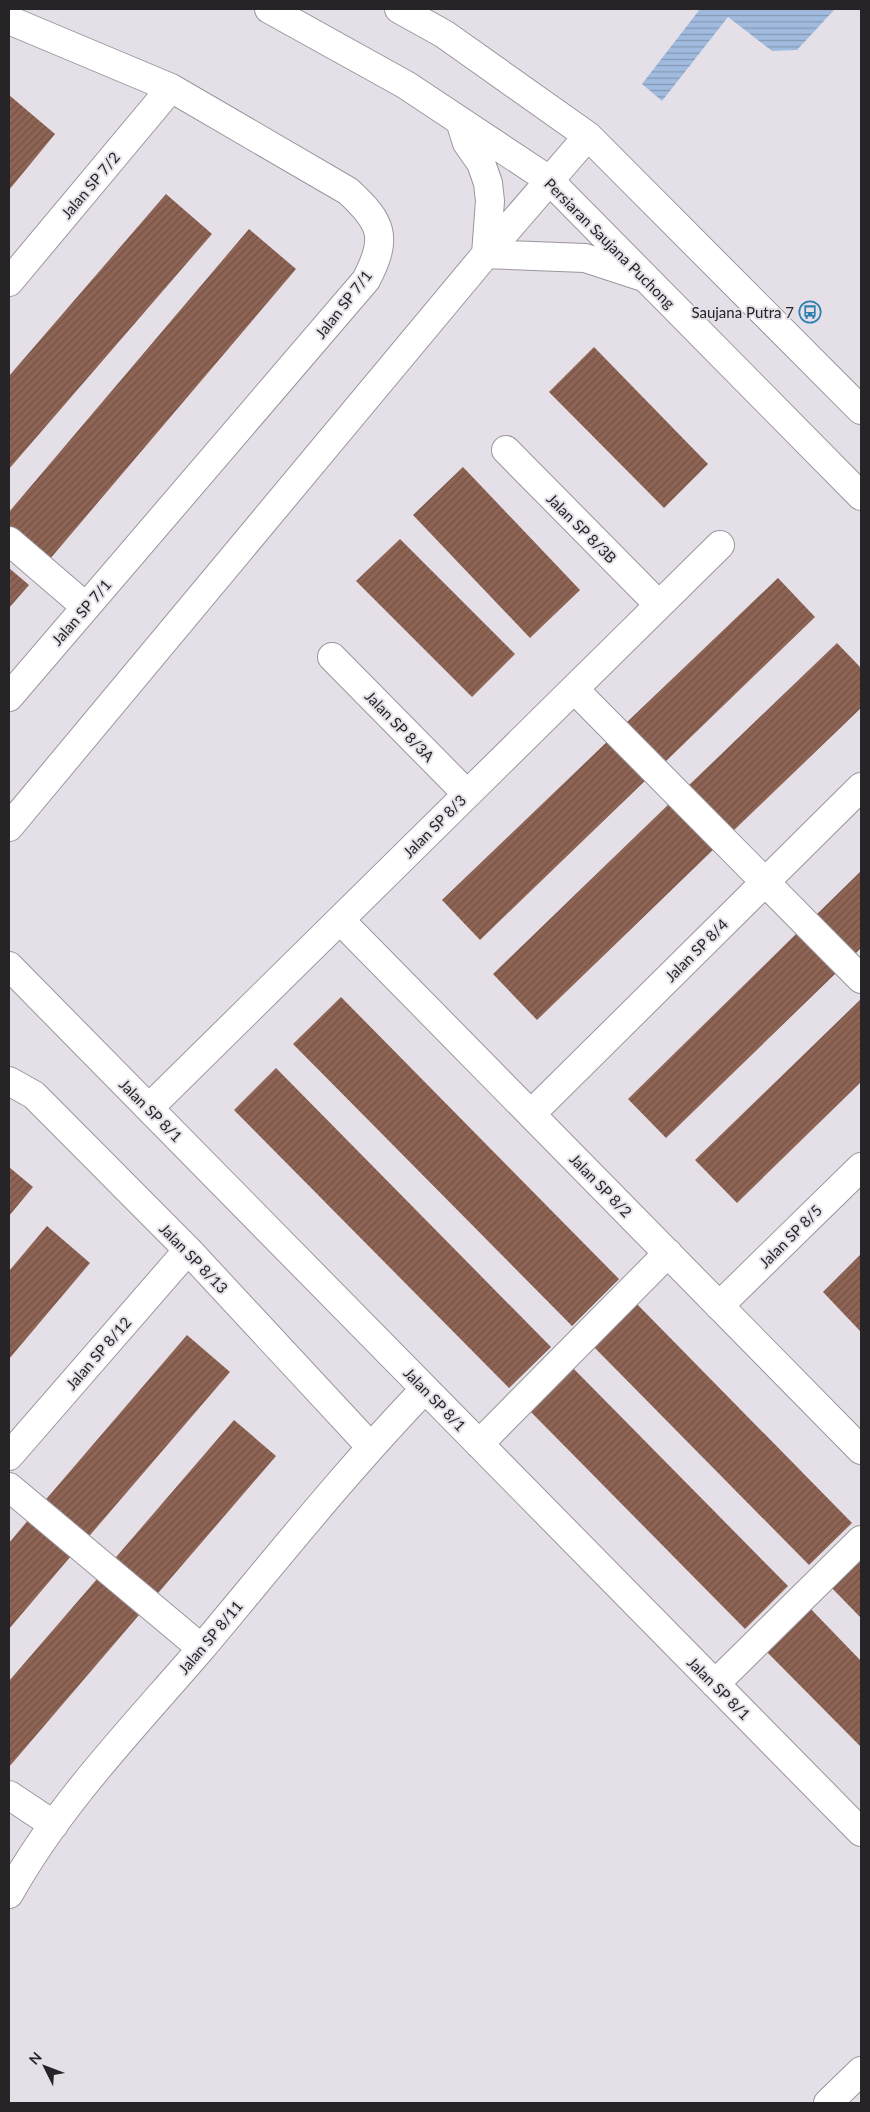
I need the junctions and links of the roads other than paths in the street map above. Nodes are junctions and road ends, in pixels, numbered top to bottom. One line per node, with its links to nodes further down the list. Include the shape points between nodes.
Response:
1 (269, 9): 5 (street, Persiaran Saujana Puchong, via 406,85)
2 (399, 9): 6 (street, via 444,34)
3 (9, 20): 4 (street, Jalan SP 7/1)
4 (171, 88): 10 (street, Jalan SP 7/2); 17 (street, Jalan SP 7/1, via 348,191 371,214 381,233 376,260 366,280)
5 (460, 121): 7 (street, Persiaran Saujana Puchong); 8 (street, via 466,143 481,163 488,183)
6 (588, 136): 7 (street); 11 (street)
7 (549, 180): 8 (street); 9 (street, Persiaran Saujana Puchong)
8 (486, 254): 9 (street, via 585,258); 23 (street)
9 (646, 278): 13 (street, Persiaran Saujana Puchong)
10 (9, 282)
11 (861, 410)
12 (506, 450): 16 (street, Jalan SP 8/3B)
13 (861, 496)
14 (9, 541): 17 (street)
15 (720, 545): 16 (street, Jalan SP 8/3)
16 (659, 606): 19 (street, Jalan SP 8/3)
17 (86, 607): 20 (street, Jalan SP 7/1)
18 (332, 657): 22 (street, Jalan SP 8/3A)
19 (574, 689): 22 (street, Jalan SP 8/3); 24 (street)
20 (9, 697)
21 (861, 787): 24 (street, Jalan SP 8/4)
22 (467, 794): 25 (street, Jalan SP 8/3)
23 (9, 827)
24 (765, 882): 27 (street); 30 (street, Jalan SP 8/4)
25 (340, 920): 29 (street, Jalan SP 8/3); 30 (street, Jalan SP 8/2)
26 (9, 966): 29 (street, Jalan SP 8/1)
27 (861, 979)
28 (9, 1081): 32 (street, Jalan SP 8/13, via 34,1095)
29 (149, 1108): 35 (street, Jalan SP 8/1)
30 (530, 1114): 33 (street, Jalan SP 8/2)
31 (861, 1167): 34 (street, Jalan SP 8/5)
32 (188, 1250): 37 (street, Jalan SP 8/13); 39 (street, Jalan SP 8/12)
33 (668, 1253): 34 (street, Jalan SP 8/2); 36 (street)
34 (720, 1306): 38 (street, Jalan SP 8/2)
35 (425, 1389): 36 (street, Jalan SP 8/1); 37 (street, Jalan SP 8/11)
36 (479, 1444): 43 (street, Jalan SP 8/1)
37 (370, 1446): 42 (street, Jalan SP 8/11)
38 (861, 1450)
39 (9, 1456)
40 (9, 1487): 42 (street)
41 (861, 1540): 43 (street)
42 (201, 1648): 45 (street, Jalan SP 8/11, via 82,1787)
43 (715, 1684): 46 (street, Jalan SP 8/1)
44 (9, 1794): 45 (street)
45 (54, 1825): 47 (street, Jalan SP 8/11, via 25,1864)
46 (861, 1832)
47 (9, 1894)
48 (861, 2070): 49 (street)
49 (828, 2103)

